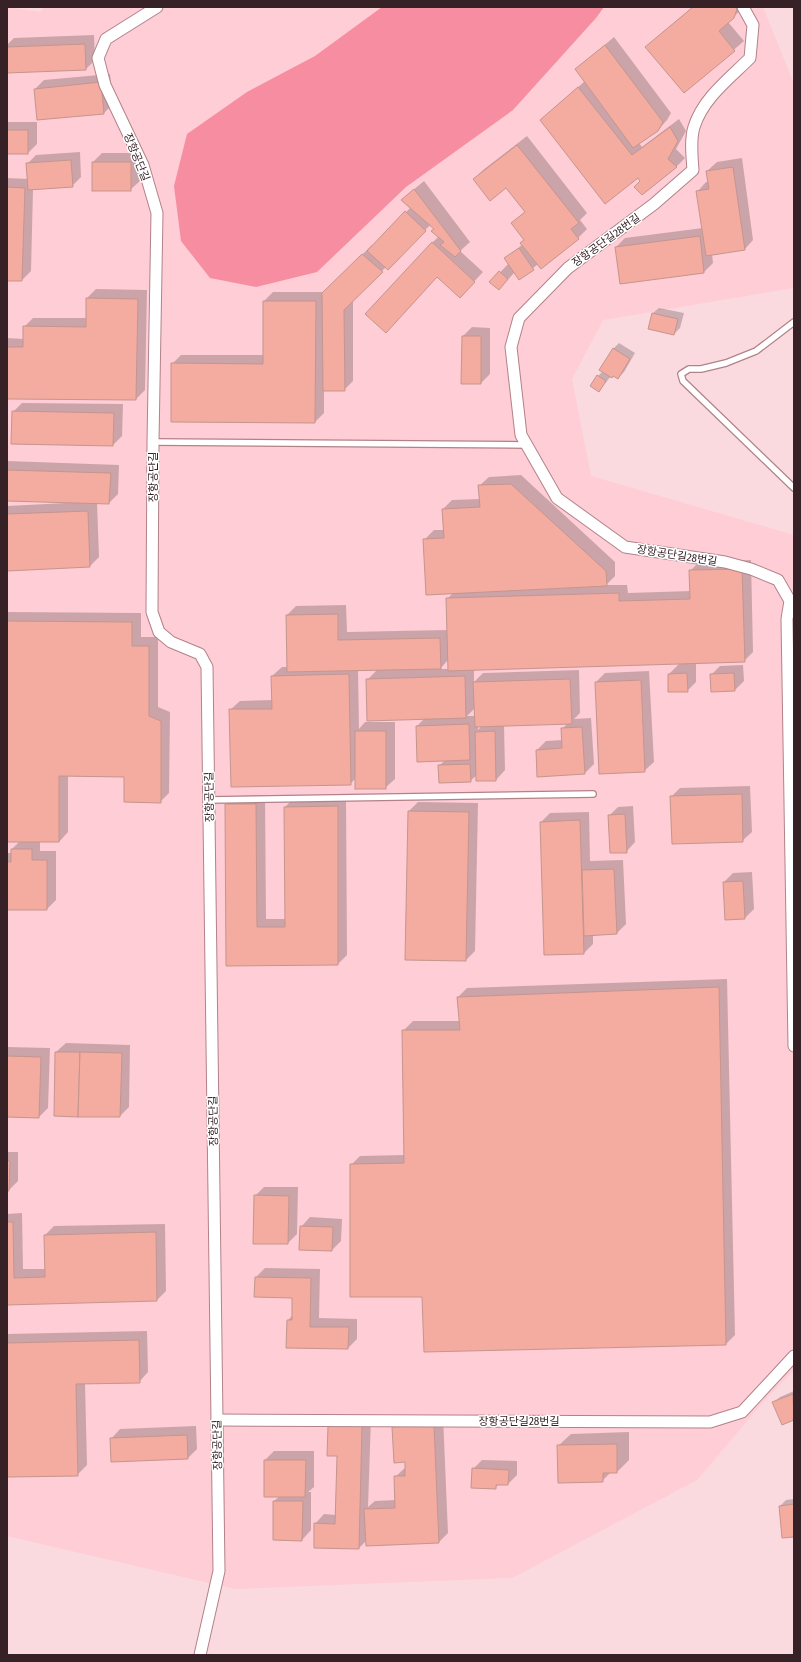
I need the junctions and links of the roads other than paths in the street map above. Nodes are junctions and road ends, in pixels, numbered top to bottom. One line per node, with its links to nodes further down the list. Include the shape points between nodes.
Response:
1 (157, 7): 4 (street, 장항공단길, via 106,39 98,58 105,85 143,165 157,213)
2 (743, 7): 5 (street, 장항공단길28번길, via 753,25 750,58 705,104 694,127 693,170 654,204 568,268 519,318 511,347 521,435)
3 (794, 322): 6 (lane, via 756,351 726,363 689,369 682,374 683,380)
4 (153, 442): 5 (lane); 8 (street, 장항공단길, via 152,612 159,632 171,642 200,654 207,667)
5 (526, 445): 9 (street, 장항공단길28번길, via 557,498 625,547 725,562 750,570 778,580 790,601 787,619)
6 (794, 488)
7 (593, 794): 8 (lane)
8 (209, 800): 11 (street, 장항공단길)
9 (794, 1046)
10 (794, 1356): 11 (street, 장항공단길28번길, via 742,1412 710,1422)
11 (217, 1420): 12 (street, 장항공단길, via 219,1570)
12 (200, 1655)

